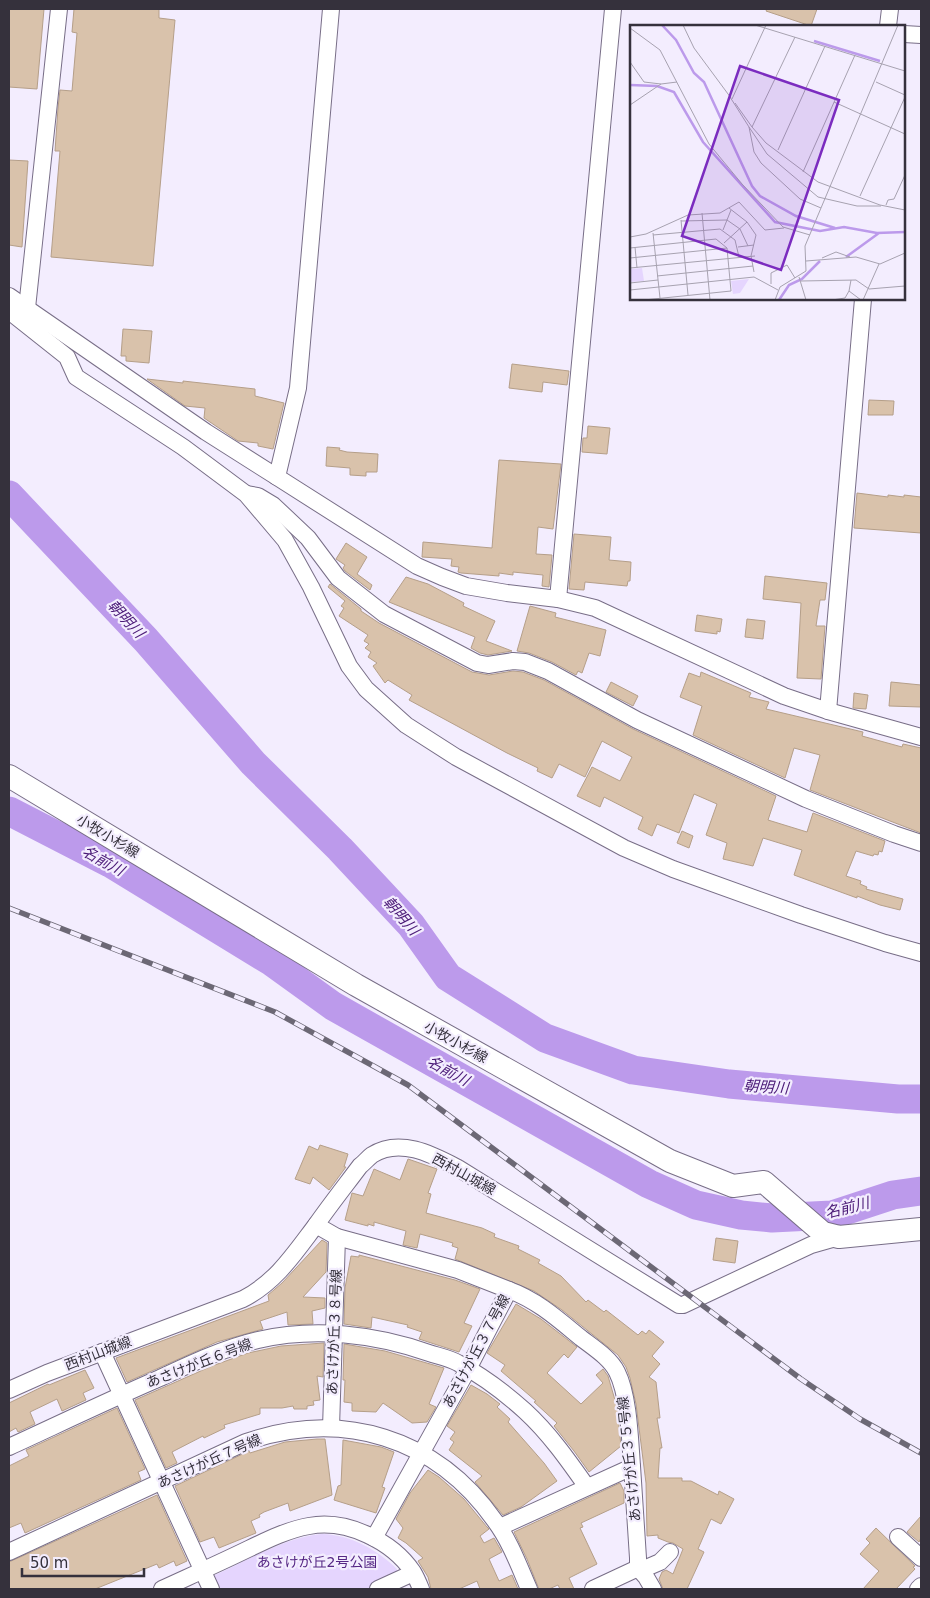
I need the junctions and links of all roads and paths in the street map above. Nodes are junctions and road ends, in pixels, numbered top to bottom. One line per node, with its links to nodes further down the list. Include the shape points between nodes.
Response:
1 (59, 9): 10 (street)
2 (331, 9): 12 (street, via 298,388)
3 (613, 9): 14 (street)
4 (890, 9): 5 (street)
5 (888, 25)
6 (905, 34): 7 (street)
7 (921, 35)
8 (9, 296): 10 (street)
9 (863, 300): 15 (street)
10 (27, 308): 12 (street)
11 (9, 311): 13 (street, via 67,357 76,377)
12 (277, 477): 14 (street, via 417,566 442,577 466,586)
13 (246, 494): 18 (street, via 258,496 273,505 308,538 338,578 384,614 477,663 525,662 548,671 637,720 806,799); 19 (street, via 285,540 349,666 366,689 406,726 456,757 624,848 801,915)
14 (558, 600): 15 (street, via 595,608 784,696)
15 (828, 711): 16 (street)
16 (921, 737)
17 (9, 776): 22 (main road, 小牧小杉線, via 356,986 670,1161 734,1186 764,1182)
18 (921, 843)
19 (921, 953)
20 (316, 1225): 22 (street, 西村山城線, via 360,1166 372,1155 396,1147 436,1156 458,1168 679,1305); 23 (street, あさけが丘３７号線); 26 (street, 西村山城線, via 277,1275 257,1292)
21 (921, 1229): 22 (main road)
22 (831, 1235)
23 (337, 1237): 24 (street, あさけが丘３７号線, via 458,1270); 25 (street, あさけが丘３８号線)
24 (509, 1290): 27 (street, あさけが丘３７号線); 33 (street, あさけが丘３５号線, via 553,1314 613,1366 624,1398)
25 (334, 1333): 27 (street, あさけが丘６号線, via 398,1342); 29 (street, あさけが丘６号線, via 259,1340 209,1356); 30 (street, あさけが丘３８号線)
26 (102, 1352): 28 (street, 西村山城線); 29 (street)
27 (468, 1369): 32 (street, あさけが丘３７号線); 35 (street, あさけが丘６号線, via 525,1411 566,1456)
28 (9, 1390)
29 (121, 1394): 31 (street, あさけが丘６号線); 34 (street)
30 (331, 1428): 32 (street, あさけが丘７号線, via 377,1435); 34 (street, あさけが丘７号線, via 294,1430 258,1438)
31 (9, 1447)
32 (420, 1453): 36 (street, あさけが丘７号線, via 462,1481); 38 (street, あさけが丘３７号線)
33 (632, 1467): 35 (street); 42 (street, あさけが丘３５号線)
34 (161, 1482): 39 (street, あさけが丘７号線); 43 (street)
35 (587, 1487): 36 (street)
36 (500, 1527): 50 (street, あさけが丘７号線)
37 (898, 1537): 41 (street)
38 (374, 1538): 43 (street, via 334,1525 311,1526 277,1536); 44 (street, via 399,1556)
39 (9, 1552)
40 (670, 1552): 42 (street, via 660,1562)
41 (921, 1558)
42 (638, 1568): 51 (street); 52 (street)
43 (202, 1571): 46 (street); 47 (street)
44 (413, 1573): 48 (street); 49 (street)
45 (921, 1586): 53 (street)
46 (162, 1589)
47 (211, 1589)
48 (378, 1589)
49 (421, 1589)
50 (529, 1589)
51 (593, 1589)
52 (653, 1589)
53 (918, 1589)

